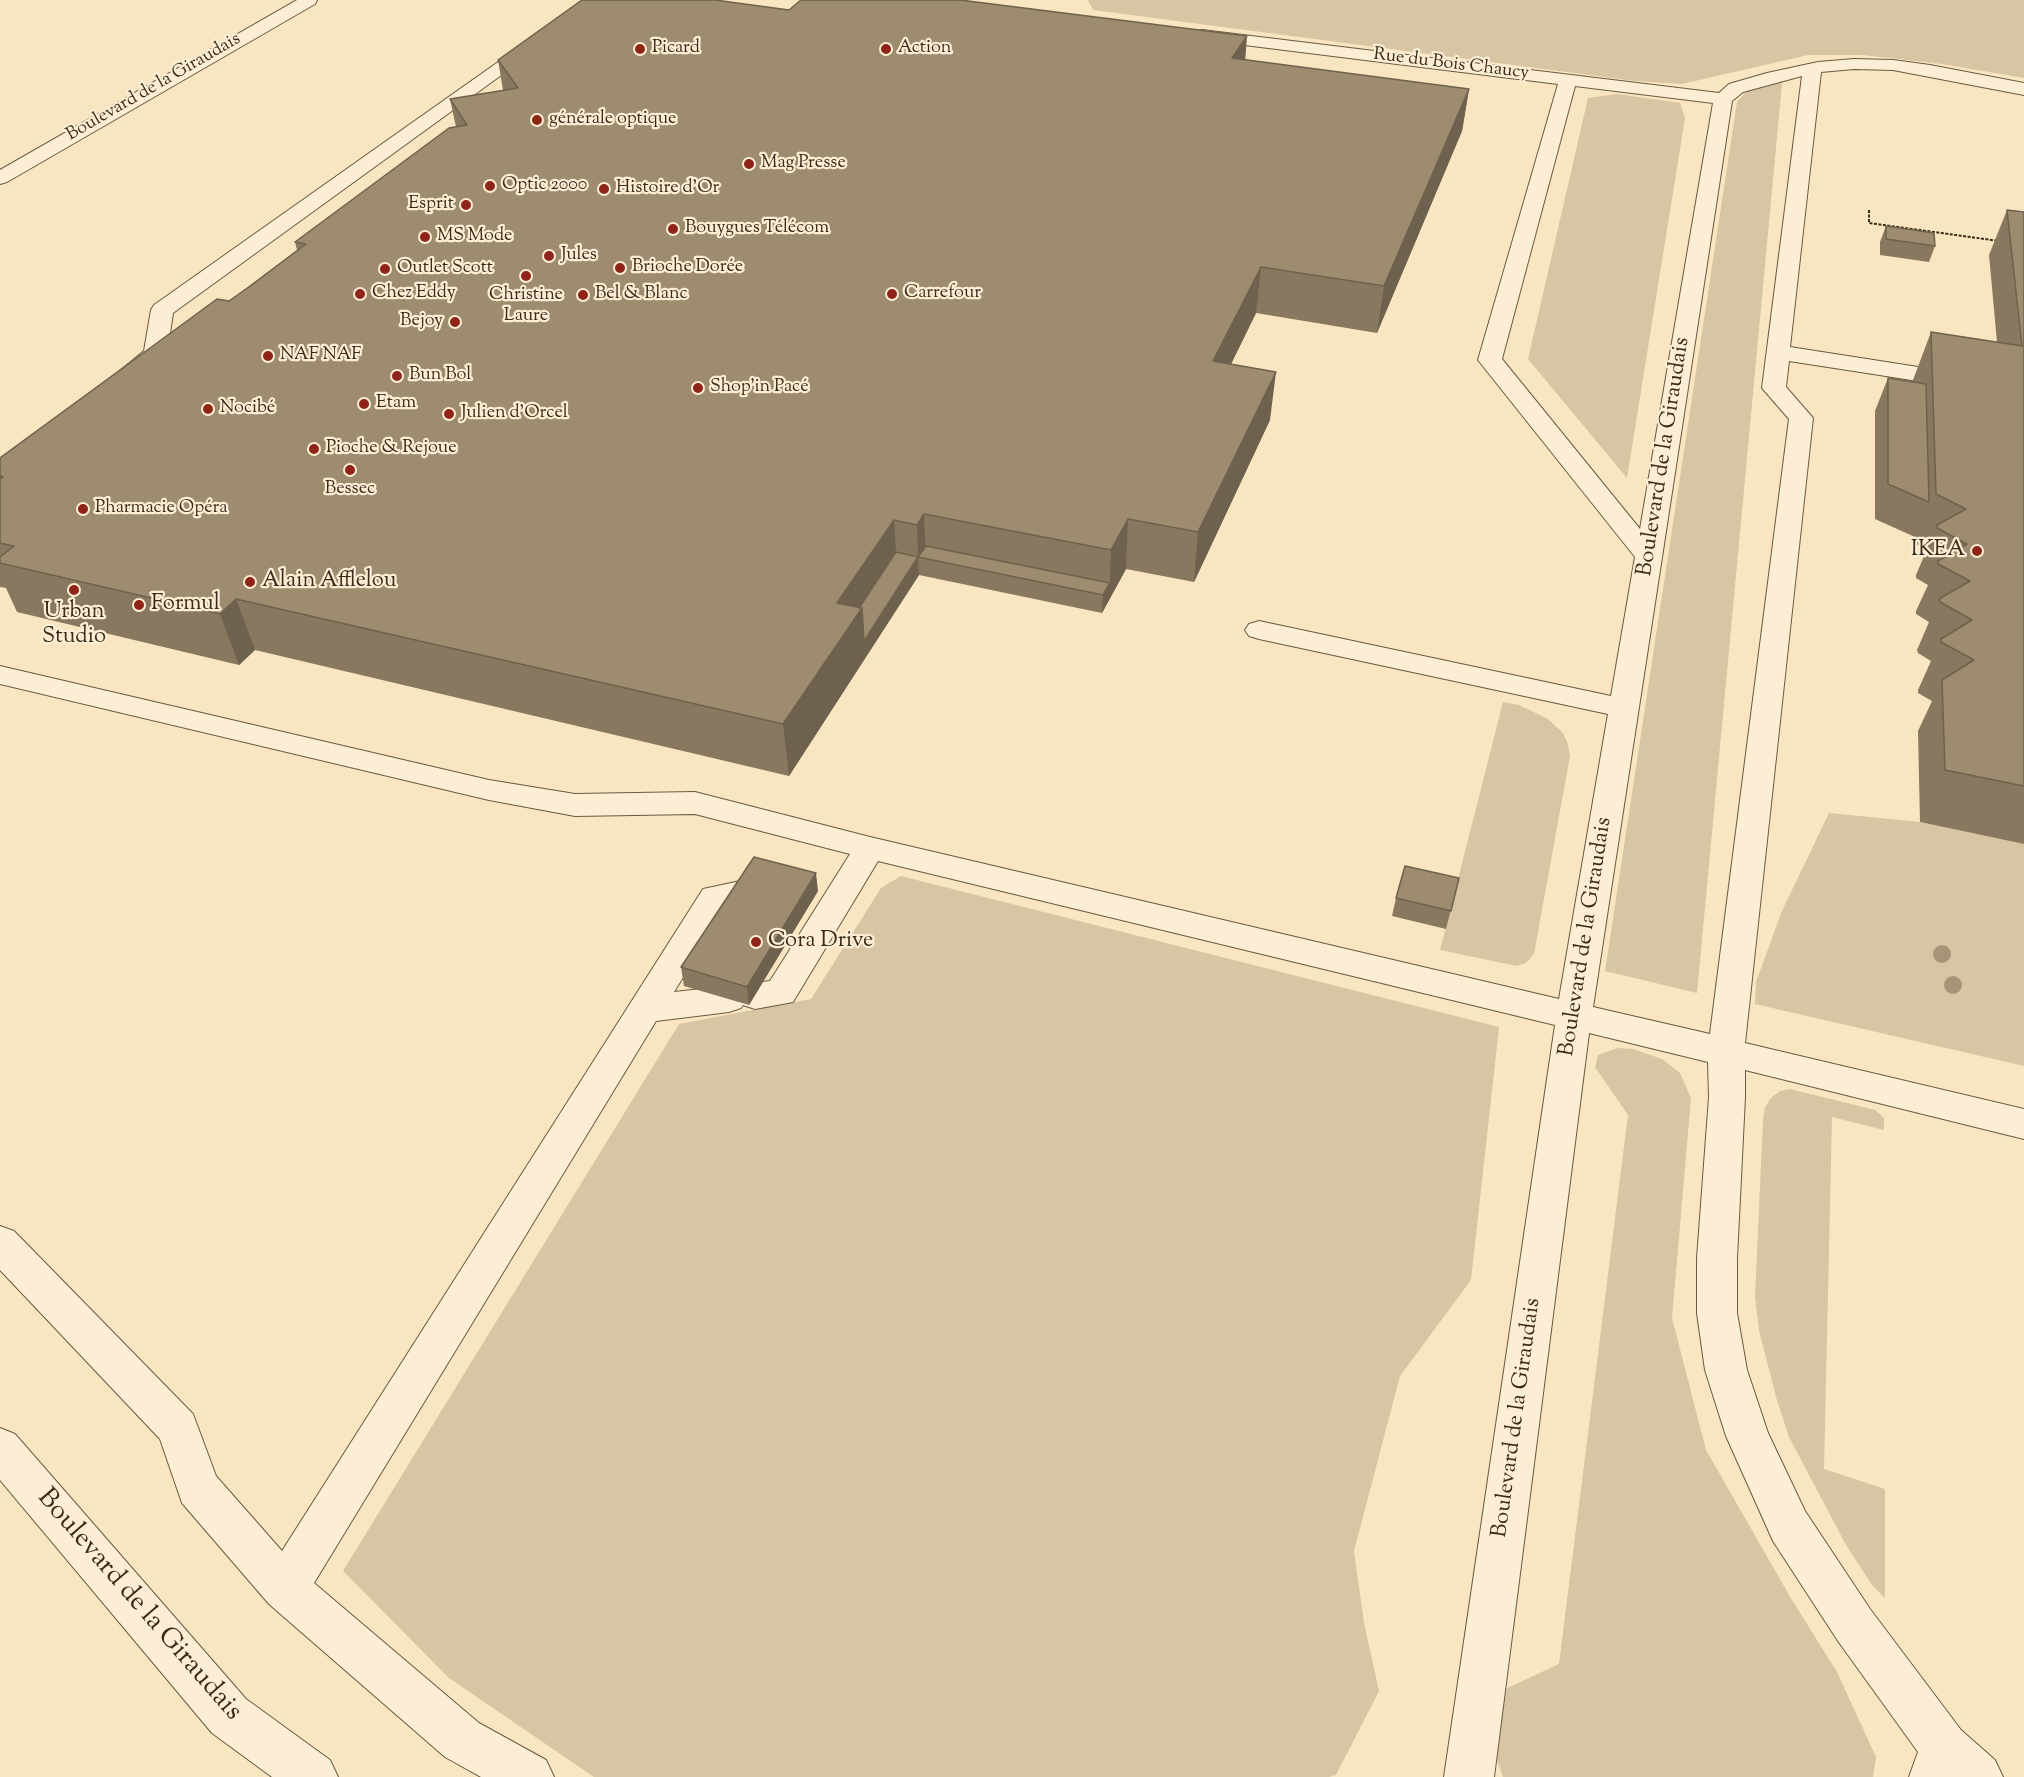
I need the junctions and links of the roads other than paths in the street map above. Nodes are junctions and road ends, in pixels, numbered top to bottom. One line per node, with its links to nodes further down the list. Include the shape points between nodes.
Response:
1 (309, 0): 10 (lane, Boulevard de la Giraudais)
2 (597, 0): 13 (lane, via 162,310 155,354)
3 (1189, 33): 4 (lane, Rue du Bois Chaucy)
4 (1281, 44): 5 (lane); 7 (lane, Rue du Bois Chaucy)
5 (1257, 58)
6 (1812, 69): 8 (lane, via 1893,65); 9 (lane, via 1736,88); 11 (lane)
7 (1568, 80): 9 (lane, Rue du Bois Chaucy); 14 (lane, via 1490,360)
8 (2024, 89)
9 (1723, 99): 14 (lane, Boulevard de la Giraudais)
10 (0, 178)
11 (1779, 352): 12 (lane); 24 (lane, via 1774,388 1801,418)
12 (1931, 376)
13 (118, 383)
14 (1648, 556): 17 (lane, Boulevard de la Giraudais)
15 (1260, 630): 17 (lane)
16 (0, 675): 18 (lane, via 489,790 575,805 695,802)
17 (1623, 708): 23 (lane, Boulevard de la Giraudais)
18 (870, 848): 19 (lane); 23 (lane)
19 (853, 876): 20 (lane); 22 (lane, via 781,993)
20 (819, 882)
21 (745, 892): 22 (lane, via 715,897)
22 (645, 1010): 28 (lane)
23 (1574, 1014): 24 (lane); 32 (lane, Boulevard de la Giraudais)
24 (1726, 1052): 25 (lane); 29 (lane, via 1718,1313 1726,1370 1736,1403 1789,1526)
25 (2024, 1124)
26 (0, 1243): 28 (lane, via 178,1428 198,1488)
27 (0, 1448): 30 (lane, Boulevard de la Giraudais, via 229,1716)
28 (285, 1588): 31 (lane, via 462,1740)
29 (1952, 1767)
30 (313, 1777)
31 (529, 1777)
32 (1469, 1777)

